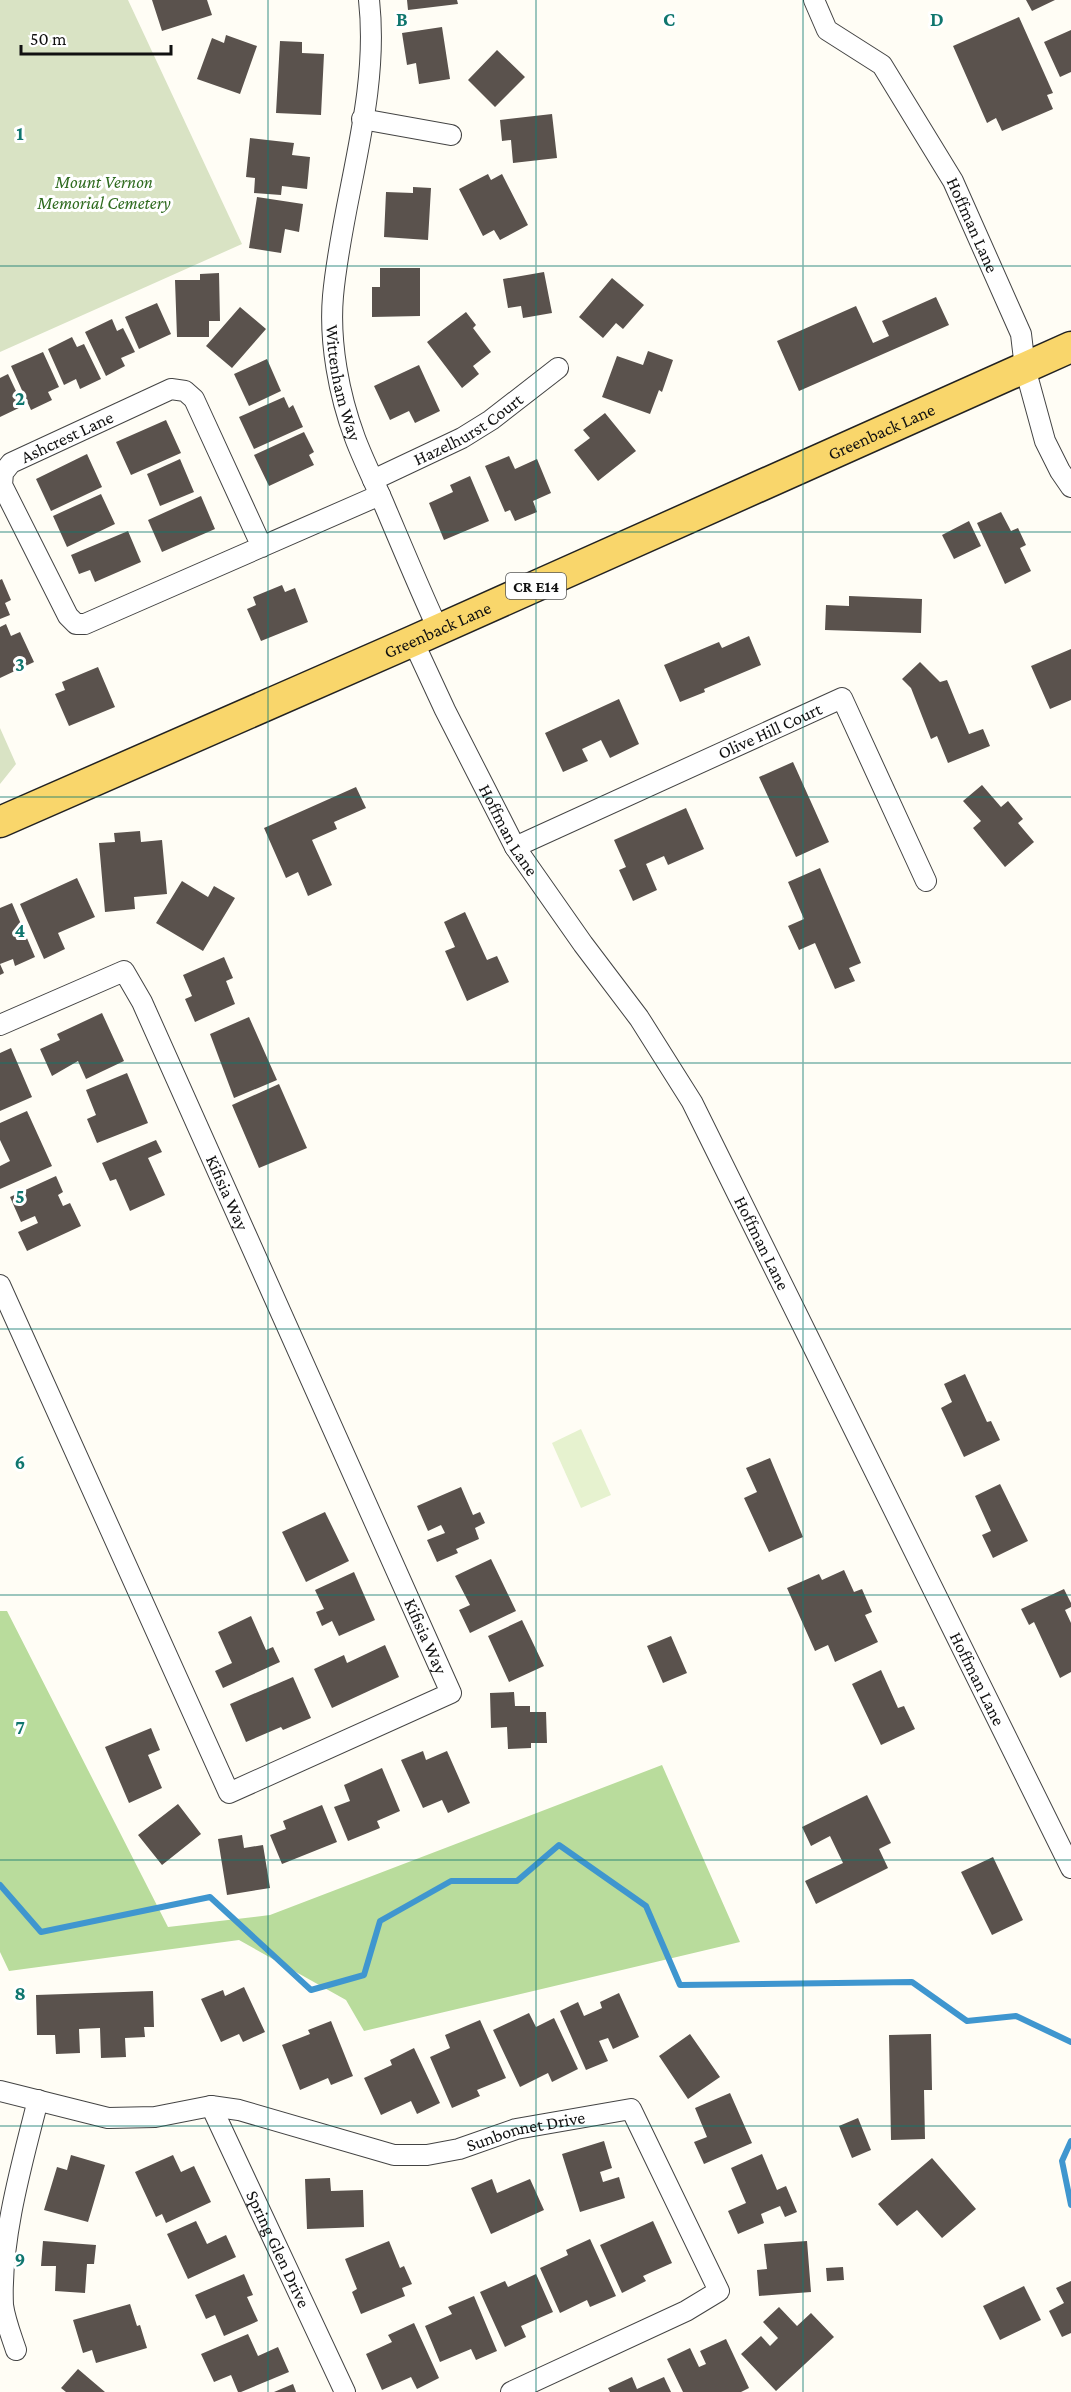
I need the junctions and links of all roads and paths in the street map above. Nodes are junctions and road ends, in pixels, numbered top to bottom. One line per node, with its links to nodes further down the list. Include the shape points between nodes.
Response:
1 (369, 0): 3 (street, Wittenham Way, via 371,68)
2 (814, 0): 7 (street, Hoffman Lane, via 827,30 882,65 953,181 1021,334)
3 (362, 119): 4 (street); 9 (street, Wittenham Way, via 339,248 334,331 342,394 354,437)
4 (451, 135)
5 (1071, 347): 7 (main road, Greenback Lane / CR E14)
6 (558, 368): 9 (street, Hazelhurst Court, via 491,420)
7 (1025, 368): 8 (street, Hoffman Lane, via 1045,441); 11 (main road, Greenback Lane / CR E14)
8 (1071, 487)
9 (376, 488): 10 (street, Ashcrest Lane); 11 (street, Wittenham Way)
10 (262, 547): 10 (street, Ashcrest Lane, via 85,624 76,624 68,616 2,485 3,473 11,463 171,389 184,392 194,399)
11 (425, 635): 12 (main road, Greenback Lane / CR E14); 13 (street, Hoffman Lane, via 449,719)
12 (0, 822)
13 (514, 848): 14 (street, Olive Hill Court, via 842,698); 17 (street, Hoffman Lane, via 639,1018 692,1102)
14 (926, 881)
15 (0, 1025): 16 (street, Kifisia Way, via 124,971 147,1013 451,1693 229,1793)
16 (0, 1285)
17 (1071, 1868)
18 (0, 2091): 19 (street, Sunbonnet Drive)
19 (38, 2100): 20 (street, Sunbonnet Drive, via 127,2119); 21 (street, via 1,2268 3,2307)
20 (211, 2106): 22 (street, Spring Glen Drive); 23 (street, Sunbonnet Drive, via 239,2110 394,2155 459,2150 516,2129 631,2109 719,2291 686,2312)
21 (15, 2350)
22 (345, 2392)
23 (511, 2392)

